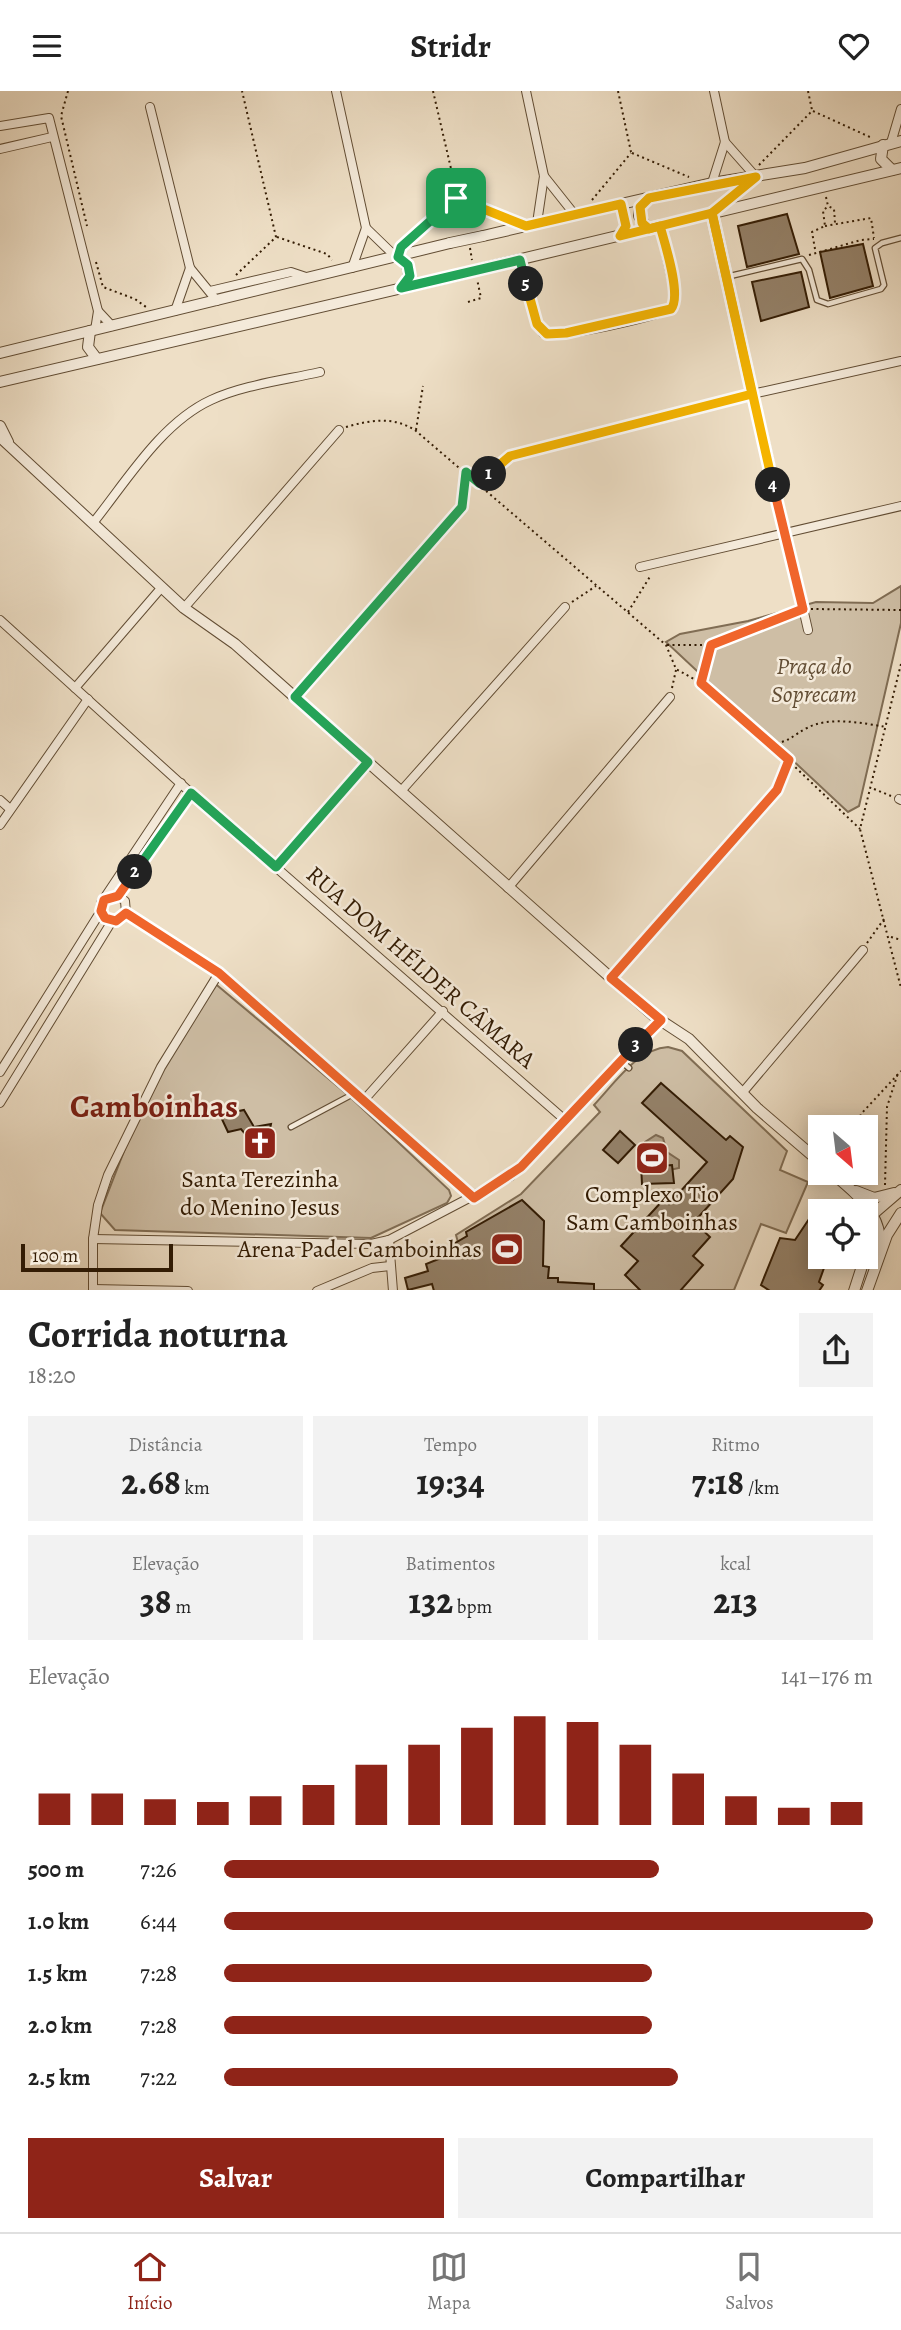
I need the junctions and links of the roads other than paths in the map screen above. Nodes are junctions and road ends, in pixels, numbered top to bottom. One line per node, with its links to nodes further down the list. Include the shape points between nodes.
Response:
1 (336, 91): 21 (street)
2 (526, 91): 13 (street)
3 (714, 91): 8 (street)
4 (150, 107): 27 (street)
5 (901, 109): 9 (street)
6 (0, 126): 7 (street, via 46,117)
7 (52, 137): 10 (street); 34 (street)
8 (725, 142): 12 (street); 14 (street)
9 (890, 143): 11 (street, via 881,159); 12 (street, via 805,168)
10 (0, 149)
11 (896, 169): 17 (street)
12 (755, 174): 14 (street)
13 (544, 176): 18 (street); 19 (street)
14 (709, 184): 15 (street)
15 (649, 198): 16 (street); 22 (street, via 639,216)
16 (621, 204): 18 (street); 23 (street, via 626,226)
17 (712, 213): 20 (street); 29 (street)
18 (578, 214): 19 (street)
19 (537, 223): 25 (street, bridge)
20 (660, 226): 22 (street); 26 (street, via 676,298 671,309 654,314 566,333 543,333)
21 (366, 228): 25 (street); 28 (street)
22 (649, 229): 23 (street)
23 (620, 236): 26 (street)
24 (901, 238): 29 (lane, via 875,248 884,285 881,289 828,305 817,300 802,259)
25 (398, 256): 28 (street); 31 (street, via 410,276)
26 (520, 260): 31 (street, bridge)
27 (190, 268): 32 (street); 35 (street)
28 (347, 269): 30 (street)
29 (726, 277): 43 (street)
30 (309, 278): 32 (street, via 290,272); 33 (street)
31 (401, 288): 39 (street)
32 (210, 291): 33 (street)
33 (217, 300): 35 (street)
34 (98, 311): 36 (street); 37 (street)
35 (175, 311): 36 (street)
36 (112, 326): 37 (street)
37 (92, 331): 38 (street); 39 (street, via 88,347)
38 (0, 353)
39 (97, 359): 42 (street)
40 (901, 361): 43 (street)
41 (320, 372): 50 (street, via 227,394 198,407 167,434)
42 (0, 382)
43 (752, 394): 47 (street, via 510,456); 51 (street)
44 (0, 426): 46 (street)
45 (339, 430): 55 (street)
46 (4, 440): 50 (street)
47 (500, 464)
48 (901, 506): 51 (street)
49 (462, 507): 59 (street)
50 (93, 523): 53 (street)
51 (784, 532): 52 (street); 57 (street)
52 (640, 567)
53 (162, 587): 55 (street); 58 (street)
54 (565, 607): 64 (street)
55 (184, 608): 59 (street, via 235,643)
56 (0, 620): 58 (street, RUA DOM HÉLDER CÂMARA)
57 (808, 630)
58 (75, 688): 61 (street, RUA DOM HÉLDER CÂMARA)
59 (295, 697): 62 (street)
60 (670, 697): 71 (street)
61 (88, 699): 63 (street, RUA DOM HÉLDER CÂMARA); 68 (street)
62 (368, 762): 64 (street); 70 (street)
63 (181, 783): 66 (street, RUA DOM HÉLDER CÂMARA); 73 (street)
64 (402, 790): 71 (street)
65 (777, 790): 79 (street)
66 (191, 793): 70 (street, RUA DOM HÉLDER CÂMARA); 72 (street)
67 (0, 800): 68 (street)
68 (10, 809): 69 (street)
69 (0, 825)
70 (276, 867): 80 (street, RUA DOM HÉLDER CÂMARA)
71 (508, 888): 79 (street)
72 (118, 896): 73 (street); 75 (street, via 125,901)
73 (107, 897): 74 (street)
74 (101, 911): 76 (street); 84 (street)
75 (126, 913): 76 (street); 78 (street)
76 (112, 921): 88 (street)
77 (863, 950): 86 (street)
78 (219, 973): 85 (street); 100 (street, via 161,1067 115,1159 100,1198)
79 (611, 978): 81 (street)
80 (443, 1011): 87 (street); 89 (street, RUA DOM HÉLDER CÂMARA)
81 (661, 1020): 82 (street); 86 (street, via 689,1039)
82 (621, 1061): 83 (lane); 89 (street)
83 (629, 1068)
84 (0, 1072)
85 (356, 1093): 87 (street); 90 (lane)
86 (743, 1093): 91 (street)
87 (364, 1100): 94 (street)
88 (0, 1103)
89 (565, 1120): 94 (street, via 511,1176)
90 (291, 1127)
91 (808, 1151)
92 (846, 1185): 93 (street, via 863,1196 886,1196); 95 (street); 96 (street)
93 (901, 1190): 97 (street)
94 (474, 1198): 101 (street)
95 (855, 1199)
96 (859, 1199)
97 (878, 1211)
98 (901, 1213): 102 (street)
99 (878, 1228): 102 (street, via 882,1238)
100 (93, 1238): 101 (street, via 371,1244); 106 (street)
101 (389, 1240): 103 (street)
102 (878, 1258)
103 (390, 1266): 109 (street, via 372,1268); 110 (street)
104 (861, 1269): 111 (street)
105 (874, 1269): 112 (street)
106 (93, 1290): 107 (street)
107 (148, 1290): 108 (street)
108 (188, 1290)
109 (317, 1290)
110 (393, 1290)
111 (854, 1290)
112 (867, 1290)

